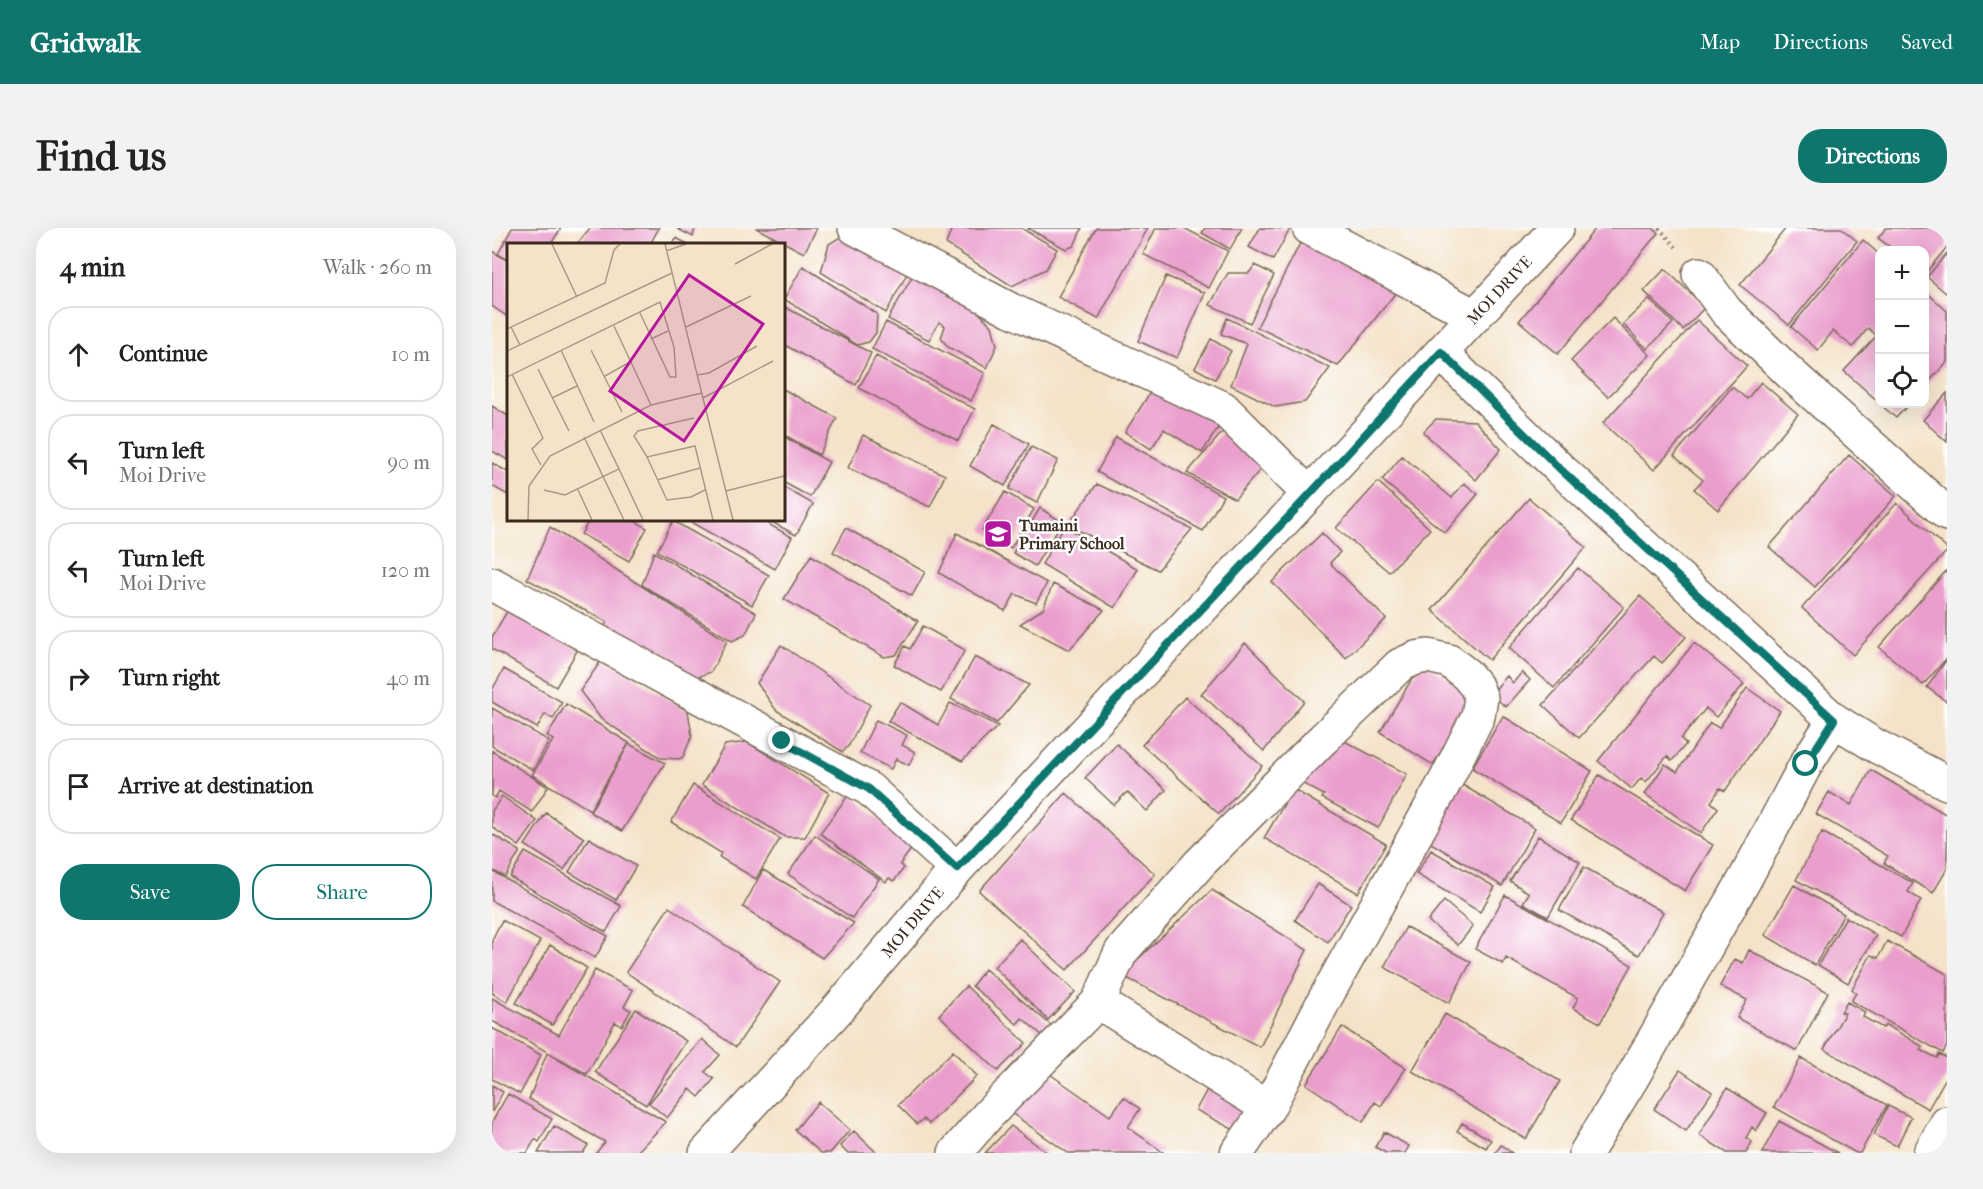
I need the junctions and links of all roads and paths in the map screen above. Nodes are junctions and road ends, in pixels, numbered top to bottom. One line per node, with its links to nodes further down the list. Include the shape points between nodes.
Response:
1 (855, 228): 7 (street, via 1011,309 1223,408)
2 (1309, 228): 5 (street)
3 (1557, 228): 5 (street, MOI DRIVE)
4 (1699, 274): 8 (street, via 1734,319)
5 (1475, 316): 6 (street, MOI DRIVE)
6 (1441, 352): 7 (street, MOI DRIVE); 10 (street, via 1567,476)
7 (1310, 494): 12 (street, MOI DRIVE)
8 (1947, 514)
9 (492, 584): 12 (street, via 869,789)
10 (1834, 720): 11 (street); 16 (street)
11 (1947, 783)
12 (957, 869): 17 (street, MOI DRIVE, via 838,1009)
13 (1098, 1002): 14 (street); 14 (street, via 1121,952 1200,863 1400,664 1428,656 1449,661 1476,686 1481,698 1478,716); 18 (street)
14 (1268, 1108): 19 (street)
15 (1947, 1123): 20 (street)
16 (1591, 1151)
17 (706, 1153)
18 (955, 1153)
19 (1237, 1153)
20 (1930, 1153)

